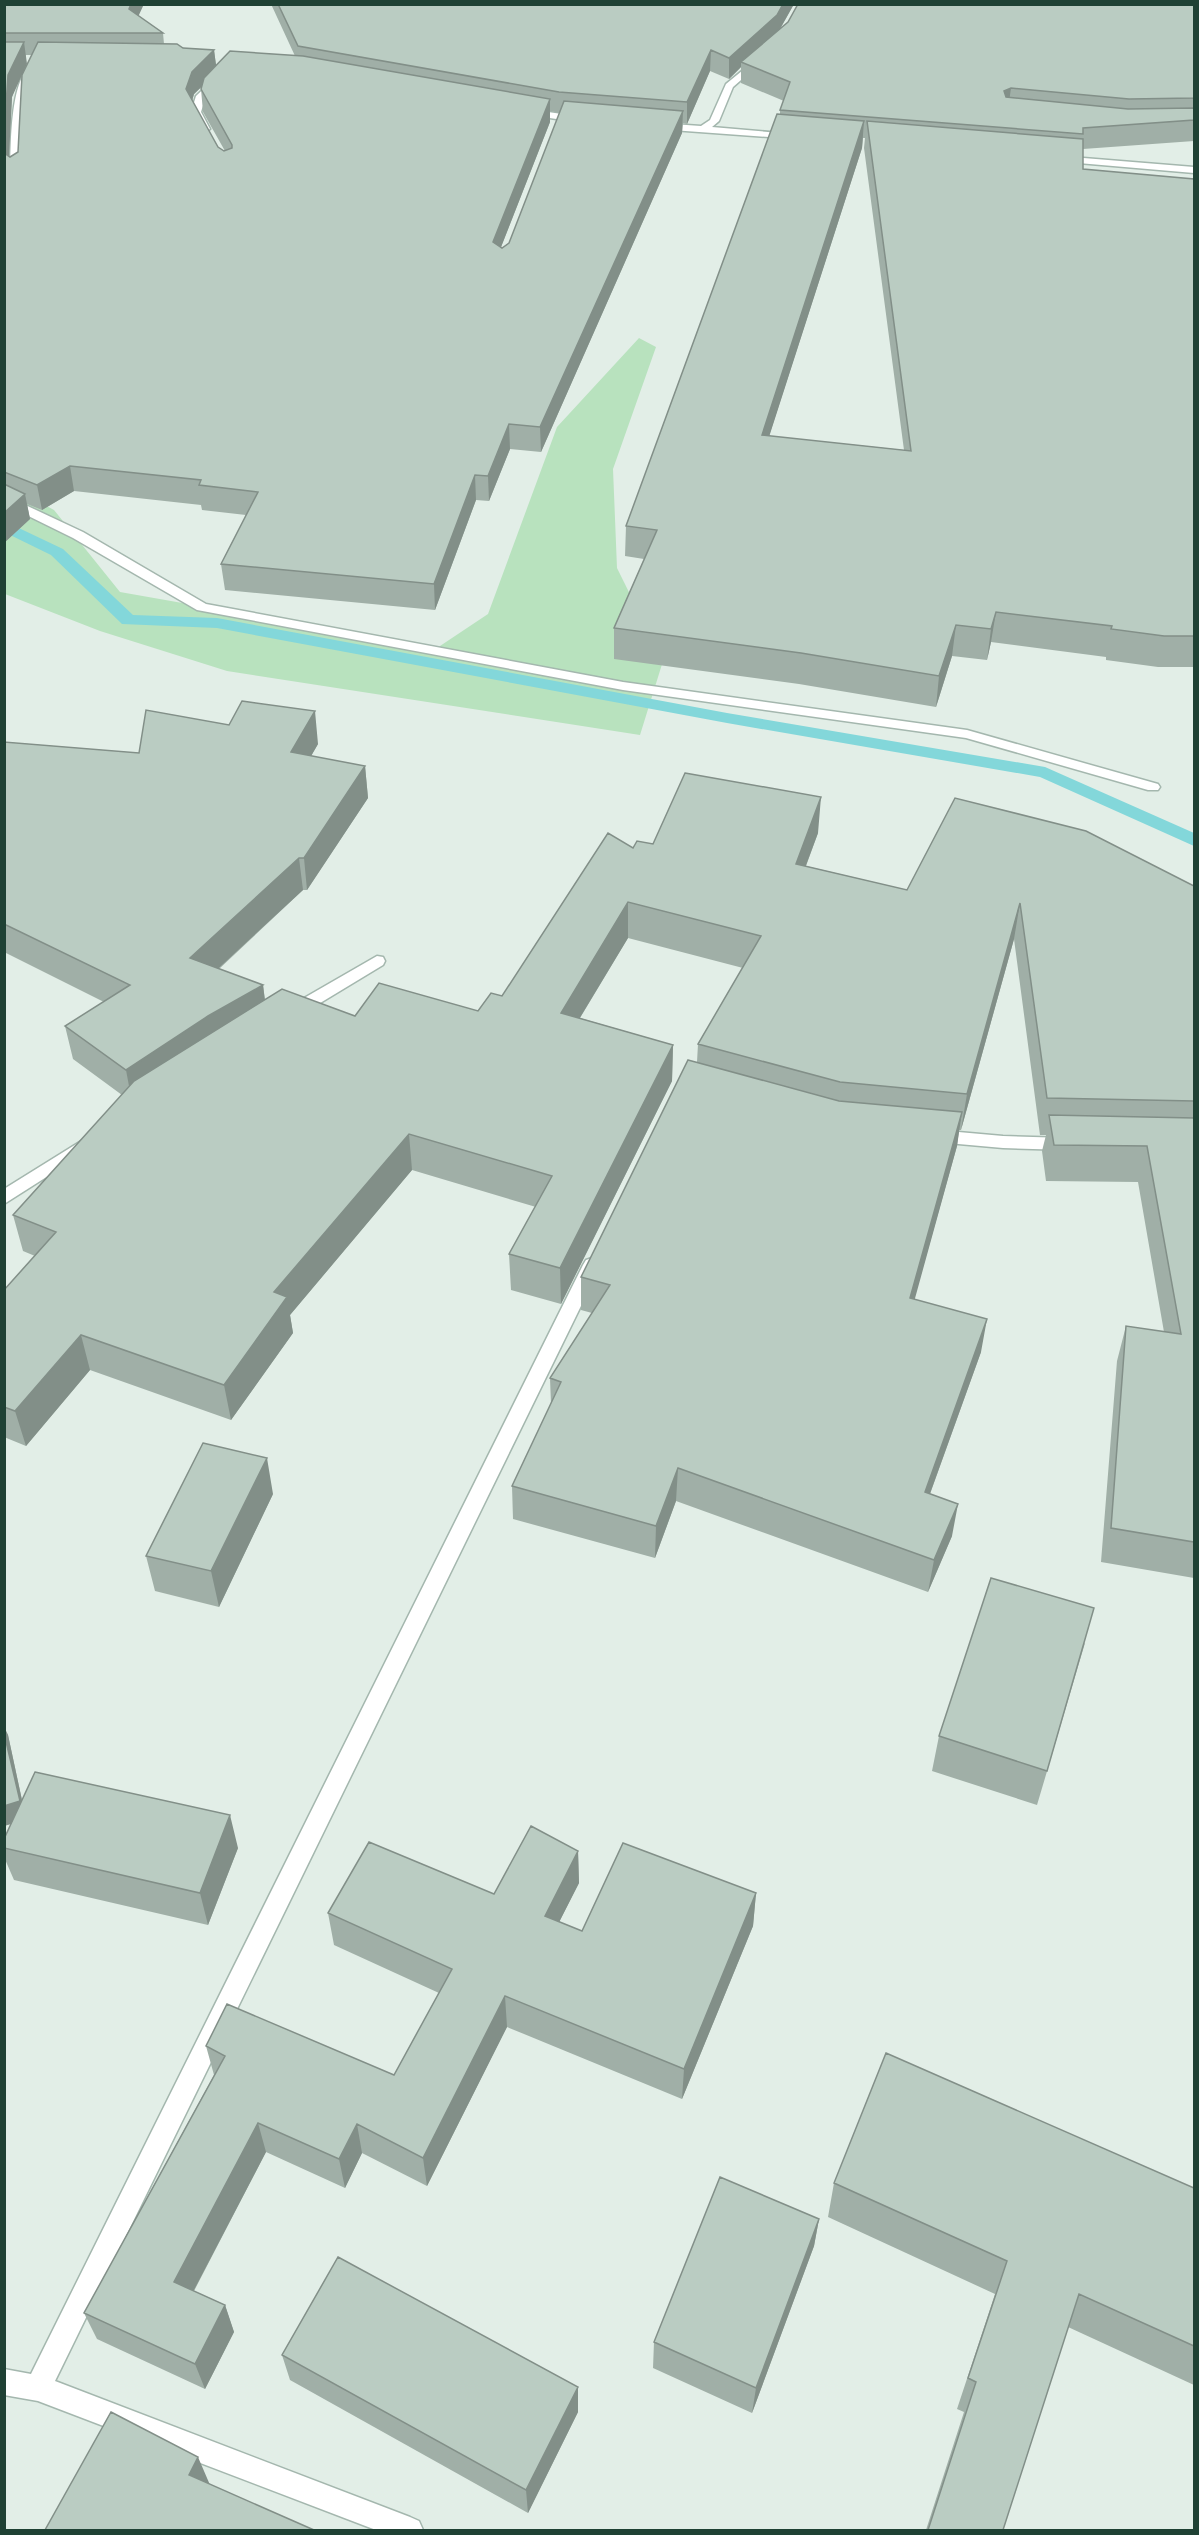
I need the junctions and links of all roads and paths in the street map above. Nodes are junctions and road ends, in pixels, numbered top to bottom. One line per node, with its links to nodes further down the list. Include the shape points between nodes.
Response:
1 (764, 55): 7 (street, via 729,86 714,121)
2 (27, 59): 12 (street, via 38,59 18,97)
3 (229, 69): 9 (street, via 200,98 196,112)
4 (513, 110): 5 (street, via 557,123)
5 (592, 121)
6 (648, 125): 7 (street)
7 (703, 130): 8 (street)
8 (808, 138)
9 (212, 141)
10 (1042, 158): 11 (street)
11 (1194, 170)
12 (15, 175)
13 (4, 499): 14 (street, via 78,535 202,607 623,686 967,734)
14 (1153, 787)
15 (377, 961): 16 (street)
16 (279, 1020)
17 (103, 1133): 20 (street)
18 (919, 1134): 19 (street)
19 (1087, 1144)
20 (4, 1198)
21 (602, 1244): 23 (street)
22 (4, 2382): 23 (street)
23 (38, 2388): 24 (street)
24 (410, 2530)

